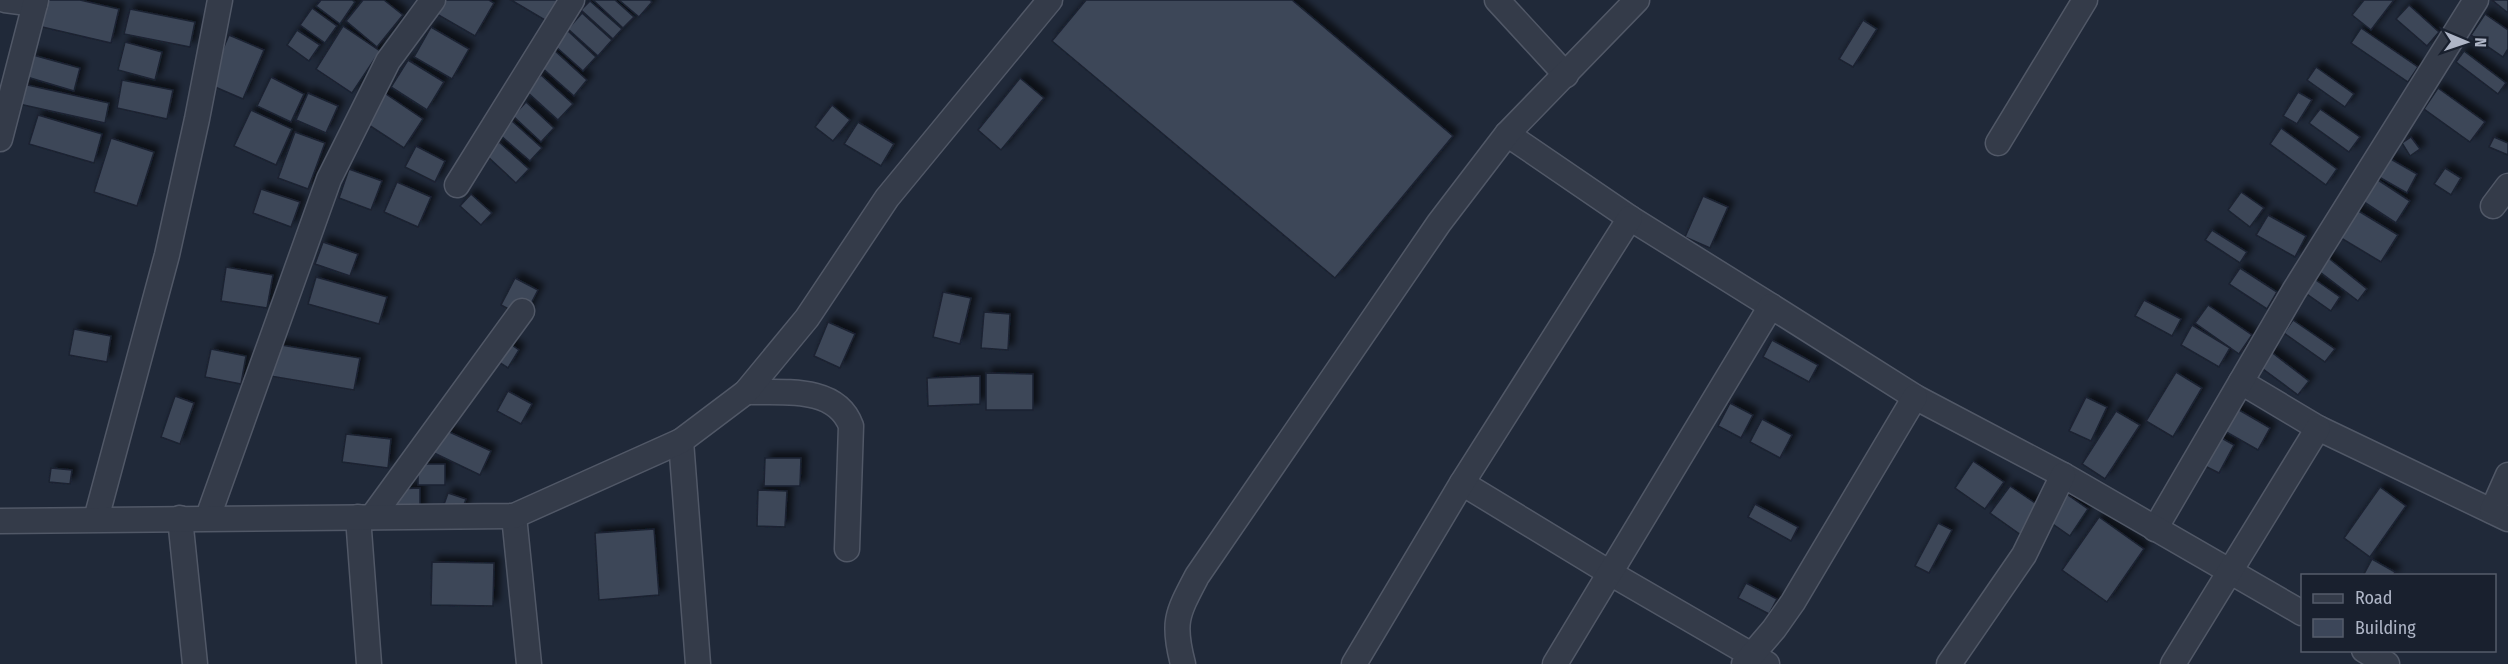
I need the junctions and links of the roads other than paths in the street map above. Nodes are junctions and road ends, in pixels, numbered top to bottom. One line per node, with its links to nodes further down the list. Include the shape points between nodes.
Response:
1 (5, 0): 10 (street)
2 (220, 0): 34 (street, via 167,255)
3 (433, 0): 31 (street, via 388,61 329,178)
4 (572, 0): 15 (street)
5 (1050, 0): 22 (street, via 887,198 807,318)
6 (1497, 0): 11 (street)
7 (1637, 0): 11 (street)
8 (2085, 0): 14 (street)
9 (2476, 0): 21 (street)
10 (36, 2): 13 (street)
11 (1566, 75): 12 (street)
12 (1507, 134): 18 (street); 47 (street, via 1438,223 1197,576 1180,608 1176,635)
13 (0, 139)
14 (1998, 143)
15 (457, 185)
16 (2508, 186): 17 (street)
17 (2493, 206)
18 (1630, 218): 19 (street); 28 (street)
19 (1771, 306): 23 (street); 39 (street)
20 (522, 311): 32 (street)
21 (2241, 382): 24 (street); 36 (street)
22 (746, 392): 25 (street); 37 (street, via 818,396 847,414 851,426)
23 (1915, 397): 26 (street); 42 (street)
24 (2319, 428): 29 (street); 38 (street)
25 (681, 441): 30 (street); 46 (street)
26 (2063, 475): 36 (street); 50 (street, via 2024,555)
27 (2508, 475): 29 (street)
28 (1462, 483): 39 (street); 48 (street)
29 (2500, 515)
30 (514, 516): 32 (street); 45 (street)
31 (208, 517): 32 (street); 33 (street)
32 (365, 517): 44 (street)
33 (180, 518): 34 (street); 43 (street)
34 (96, 519): 35 (street)
35 (0, 521)
36 (2155, 529): 38 (street)
37 (847, 549)
38 (2231, 570): 40 (street); 51 (street)
39 (1610, 573): 42 (street); 49 (street)
40 (2301, 612)
41 (2366, 652): 52 (street)
42 (1755, 661)
43 (195, 664)
44 (369, 664)
45 (530, 664)
46 (698, 664)
47 (1184, 664)
48 (1354, 664)
49 (1555, 664)
50 (1949, 664)
51 (2173, 664)
52 (2387, 664)

